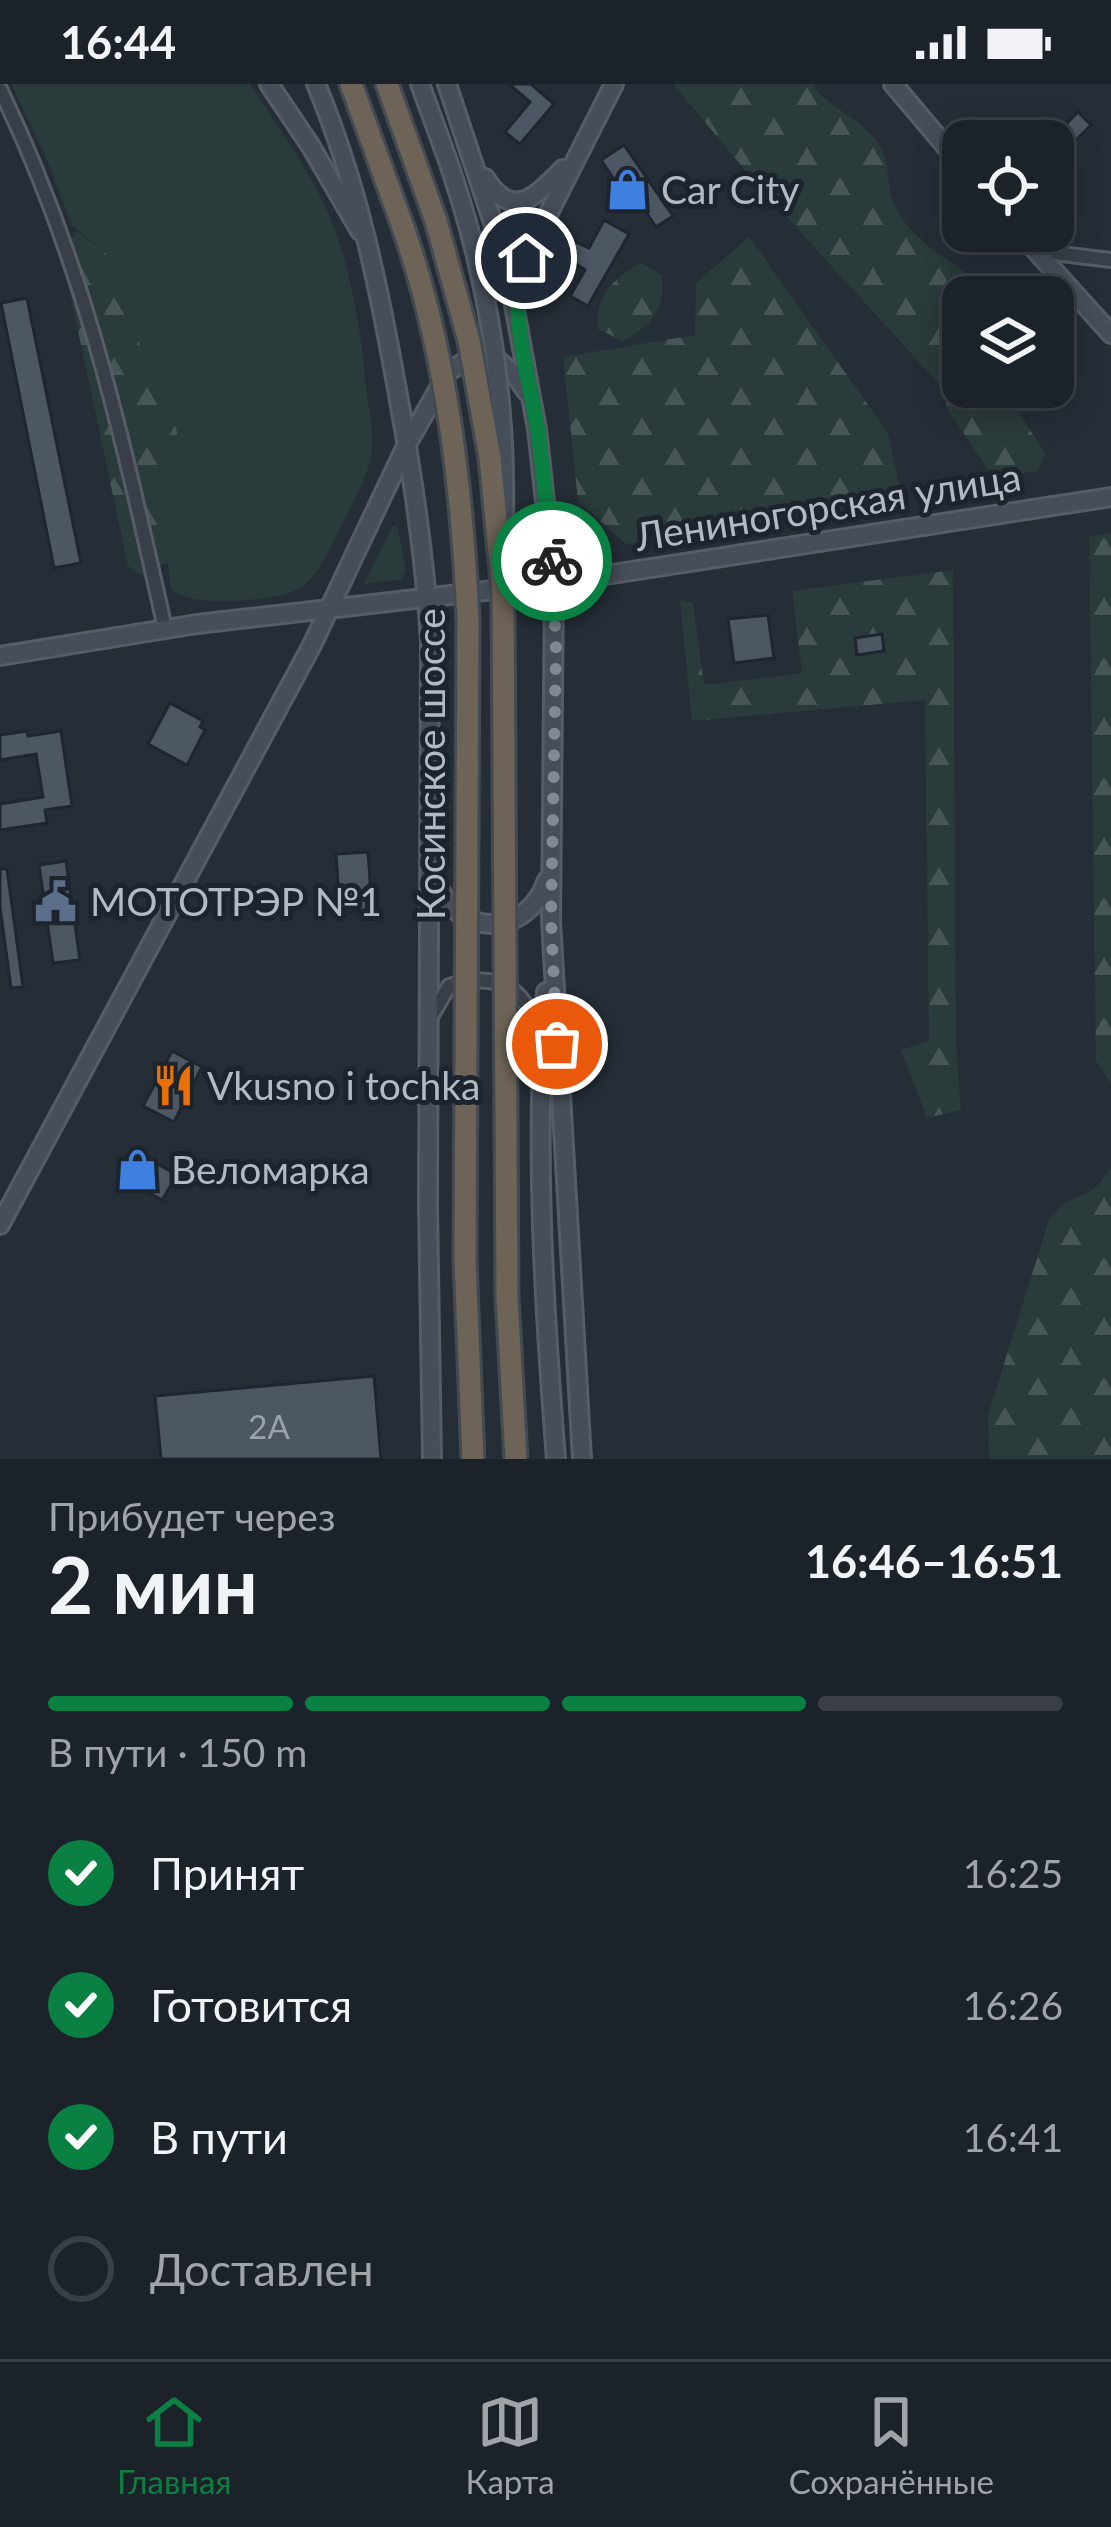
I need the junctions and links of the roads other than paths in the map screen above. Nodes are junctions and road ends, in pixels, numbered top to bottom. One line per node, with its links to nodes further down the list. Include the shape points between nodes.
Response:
1 (268, 84): 15 (main road)
2 (316, 84): 15 (main road)
3 (352, 84): 36 (highway, Косинское шоссе, bridge, via 435,344 464,521 465,1260)
4 (387, 84): 23 (highway, Косинское шоссе, bridge, via 470,341)
5 (420, 84): 23 (main road, bridge, via 475,238 494,340 505,471)
6 (447, 84): 11 (main road)
7 (614, 84): 12 (main road)
8 (893, 84): 10 (main road)
9 (0, 89): 26 (street, via 82,288)
10 (942, 142)
11 (474, 156): 12 (main road, via 494,191 517,203); 17 (main road)
12 (572, 160): 17 (main road, via 522,270)
13 (1038, 252): 18 (main road)
14 (1045, 252): 16 (street)
15 (372, 254): 20 (main road)
16 (1111, 260)
17 (519, 325): 19 (main road)
18 (1111, 334)
19 (533, 402): 20 (main road, via 494,358 473,357 448,371); 22 (main road)
20 (407, 444): 24 (main road); 25 (main road)
21 (1111, 496): 22 (main road, Лениногорская улица)
22 (554, 583): 24 (main road, Лениногорская улица); 29 (main road)
23 (503, 592): 37 (highway, Косинское шоссе, bridge, via 507,1297)
24 (427, 595): 25 (main road, Лениногорская улица); 28 (main road)
25 (327, 608): 26 (main road, Лениногорская улица); 34 (main road)
26 (165, 628): 27 (main road, Лениногорская улица)
27 (0, 656)
28 (431, 862): 29 (main road, via 453,912 487,924 533,906); 31 (main road)
29 (551, 866): 30 (main road)
30 (551, 920): 32 (main road); 39 (main road)
31 (429, 1024): 32 (street, via 449,986 487,980 513,988 528,1005); 35 (main road)
32 (542, 1054): 38 (main road, via 545,1327)
33 (0, 1194): 34 (main road)
34 (3, 1220)
35 (432, 1459)
36 (473, 1459)
37 (516, 1459)
38 (556, 1459)
39 (582, 1459)

